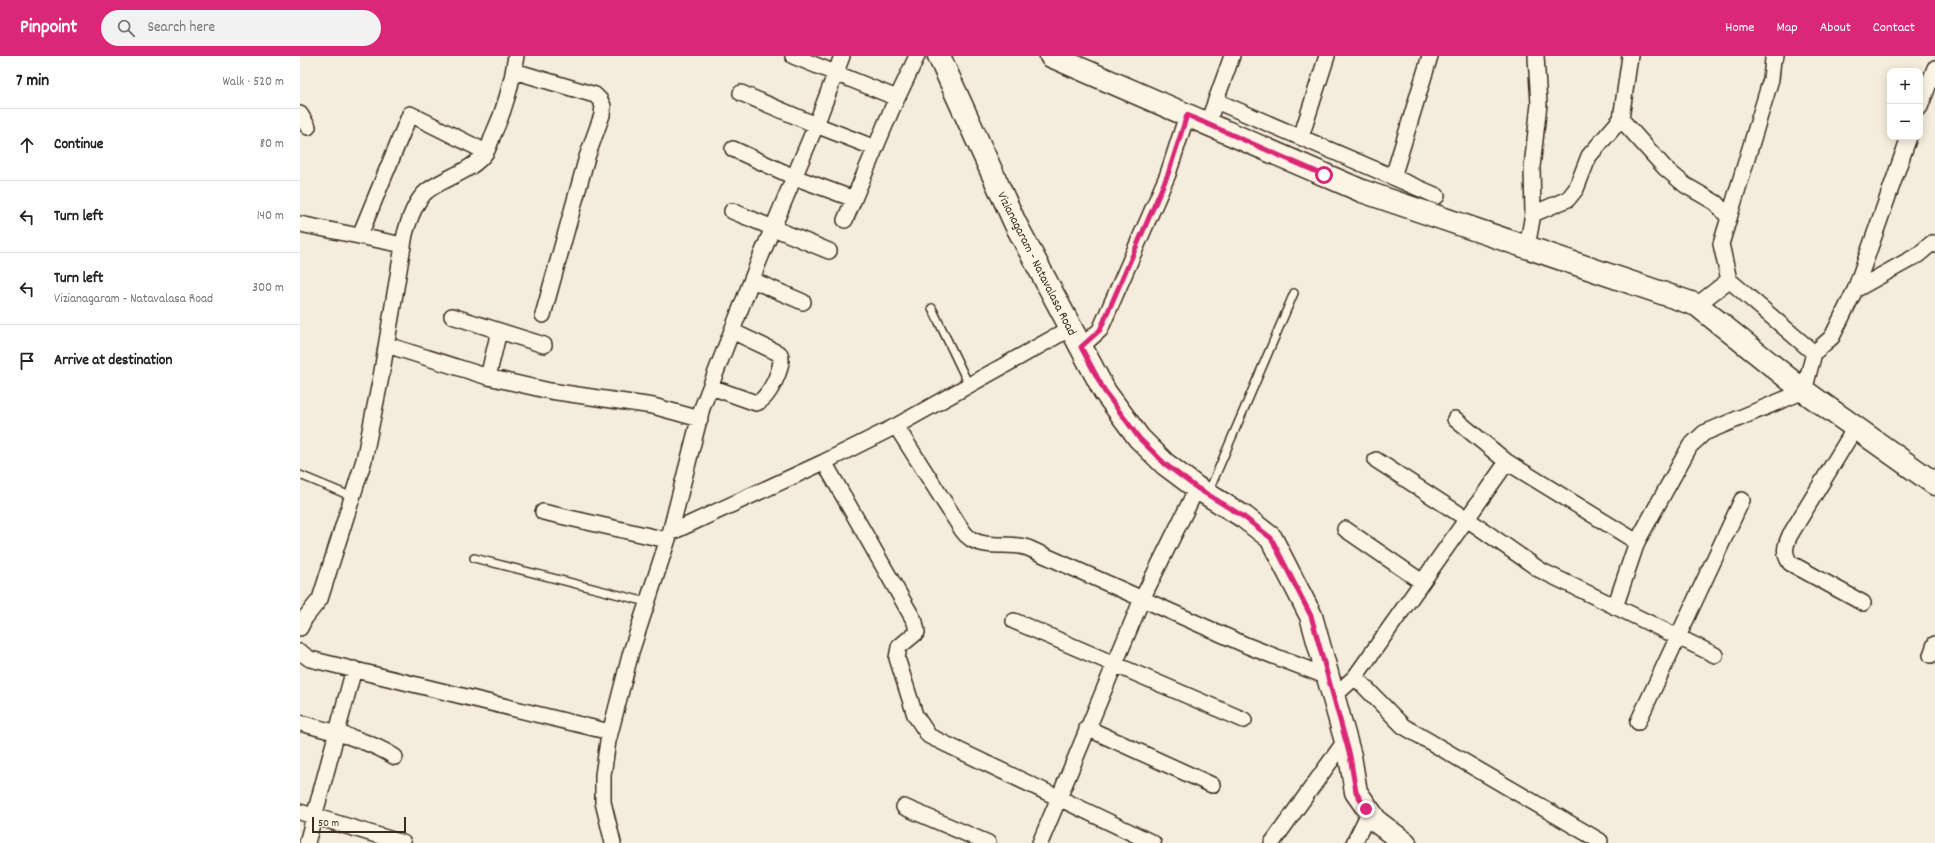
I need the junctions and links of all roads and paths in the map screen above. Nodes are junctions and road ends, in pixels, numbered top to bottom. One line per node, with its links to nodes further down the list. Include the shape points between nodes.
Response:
1 (793, 56): 14 (street)
2 (842, 56): 14 (street)
3 (917, 56): 16 (street)
4 (939, 56): 54 (main road, Vizianagaram - Natavalasa Road, via 1015,223)
5 (1051, 56): 20 (main road)
6 (1232, 56): 17 (street)
7 (1327, 56): 25 (street)
8 (1430, 56): 31 (street)
9 (1536, 56): 35 (street, via 1539,104 1532,167)
10 (1630, 56): 21 (street)
11 (1776, 56): 36 (street, via 1773,59 1771,79)
12 (515, 63): 29 (street, via 512,86); 52 (street, via 594,95 603,106)
13 (1935, 68): 18 (street)
14 (836, 73): 16 (street); 22 (street)
15 (741, 93): 22 (street)
16 (897, 98): 27 (street)
17 (1216, 100): 23 (street); 25 (street)
18 (1921, 104)
19 (300, 114): 24 (street)
20 (1187, 115): 23 (main road); 59 (street, via 1168,174 1100,330)
21 (1621, 119): 35 (street, via 1588,156 1576,189 1568,198); 36 (street, via 1665,168 1685,185 1716,203)
22 (816, 125): 27 (street); 30 (street)
23 (1207, 125): 43 (main road, via 1369,194)
24 (308, 127)
25 (1301, 137): 31 (street)
26 (1908, 140): 47 (street)
27 (875, 148): 33 (street)
28 (733, 149): 30 (street)
29 (486, 152): 40 (street, via 410,114); 42 (street, via 476,162 428,191 419,200 409,221)
30 (794, 177): 33 (street); 39 (street)
31 (1393, 177): 32 (street)
32 (1437, 196)
33 (854, 199): 37 (street)
34 (732, 211): 39 (street)
35 (1533, 214): 43 (street)
36 (1729, 218): 46 (street, via 1721,244)
37 (845, 220)
38 (300, 224): 40 (street)
39 (772, 229): 44 (street); 45 (street)
40 (360, 236): 42 (street)
41 (1935, 244): 47 (street, via 1932,243 1918,255)
42 (403, 245): 57 (street)
43 (1527, 247): 50 (main road)
44 (829, 251)
45 (752, 280): 49 (street); 56 (street)
46 (1729, 280): 50 (street); 60 (street)
47 (1855, 290): 60 (street, via 1832,337)
48 (1294, 293): 74 (lane)
49 (803, 302)
50 (1697, 305): 64 (main road)
51 (932, 308): 62 (lane)
52 (542, 315)
53 (452, 316): 55 (street)
54 (1071, 328): 59 (main road, Vizianagaram - Natavalasa Road); 62 (street)
55 (499, 331): 58 (street); 61 (street)
56 (732, 331): 63 (street); 63 (street, via 780,354 782,359 778,372 766,398 756,403)
57 (387, 344): 61 (street); 75 (street, via 364,460)
58 (544, 344)
59 (1081, 347): 74 (main road, Vizianagaram - Natavalasa Road, via 1105,392 1139,438 1165,464)
60 (1814, 353): 64 (street)
61 (488, 377): 65 (street, via 550,391 653,406)
62 (969, 385): 67 (street)
63 (711, 387): 65 (street)
64 (1804, 391): 68 (main road); 81 (street, via 1728,422 1704,433 1696,440 1690,446)
65 (700, 419): 80 (street)
66 (1455, 419): 71 (street)
67 (896, 426): 70 (street); 84 (street, via 962,530 971,539 989,544 1016,544 1028,548)
68 (1855, 428): 73 (main road); 86 (street, via 1790,535 1785,556 1790,563)
69 (1376, 460): 78 (street)
70 (824, 462): 80 (street); 106 (street, via 916,622 917,632 899,647 897,658 915,715 922,727 929,736)
71 (1508, 462): 78 (street); 81 (street)
72 (300, 475): 75 (lane)
73 (1935, 484)
74 (1202, 491): 84 (street); 96 (main road, Vizianagaram - Natavalasa Road, via 1244,517 1271,538 1311,616)
75 (353, 496): 89 (street, via 320,599)
76 (1742, 500): 90 (street)
77 (544, 512): 80 (street)
78 (1467, 519): 83 (street); 87 (street, via 1540,570)
79 (1345, 529): 83 (street)
80 (668, 536): 85 (street)
81 (1637, 542): 87 (street)
82 (474, 558): 85 (lane)
83 (1422, 582): 95 (street)
84 (1142, 599): 93 (street); 96 (street, via 1248,646)
85 (647, 602): 101 (street)
86 (1863, 603)
87 (1615, 607): 90 (street)
88 (1014, 621): 93 (street)
89 (300, 628)
90 (1677, 637): 92 (street); 98 (street)
91 (300, 652): 94 (street, via 310,659)
92 (1715, 655)
93 (1115, 664): 97 (street); 100 (street)
94 (354, 669): 101 (street); 102 (street)
95 (1355, 677): 96 (street); 110 (street, via 1403,726)
96 (1330, 687): 103 (main road, Vizianagaram - Natavalasa Road)
97 (1244, 720)
98 (1638, 722)
99 (300, 723): 102 (street)
100 (1088, 728): 105 (street); 106 (street)
101 (610, 732): 113 (street, via 603,775 604,802)
102 (336, 733): 104 (street); 108 (street)
103 (1345, 740): 109 (main road, Vizianagaram - Natavalasa Road, via 1356,792); 117 (street)
104 (395, 756)
105 (1212, 785)
106 (1058, 796): 115 (street); 116 (street)
107 (904, 807): 114 (street)
108 (307, 813): 111 (street); 112 (street)
109 (1370, 813): 118 (street); 119 (main road, Vizianagaram - Natavalasa Road, via 1377,822)
110 (1600, 842)
111 (307, 843)
112 (403, 843)
113 (613, 843)
114 (988, 843)
115 (1040, 843)
116 (1153, 843)
117 (1272, 843)
118 (1354, 843)
119 (1405, 843)

